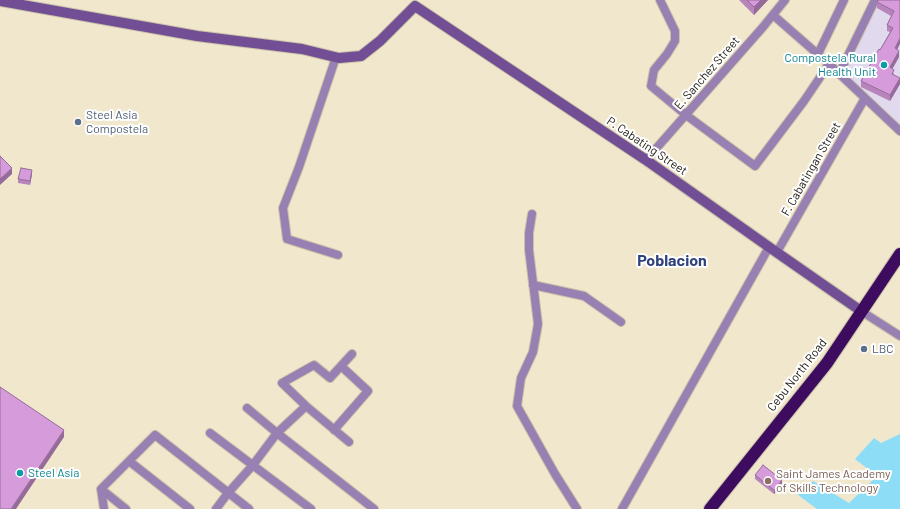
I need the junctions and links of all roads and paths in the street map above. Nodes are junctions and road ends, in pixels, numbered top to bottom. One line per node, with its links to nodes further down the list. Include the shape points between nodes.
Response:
1 (660, 0): 13 (street, via 675,31 674,41 654,70 651,86)
2 (785, 0): 7 (street, E. Sanchez Street)
3 (844, 0): 8 (street)
4 (875, 0): 11 (street)
5 (0, 1): 9 (street, via 197,36 302,49)
6 (417, 3): 9 (street, via 361,56); 15 (street, P. Cabating Street)
7 (773, 15): 8 (street); 13 (street, E. Sanchez Street)
8 (818, 54): 10 (street)
9 (336, 57): 19 (street, via 284,208 287,239)
10 (829, 64): 11 (street); 13 (street, via 755,166)
11 (838, 74): 12 (street)
12 (865, 98): 14 (street); 17 (street, F. Cabatingan Street)
13 (686, 115): 15 (street, E. Sanchez Street)
14 (900, 131)
15 (646, 160): 17 (street, P. Cabating Street)
16 (532, 214): 20 (street, via 529,234)
17 (773, 250): 21 (street, P. Cabating Street); 44 (street, F. Cabatingan Street)
18 (900, 254): 21 (highway, Cebu North Road)
19 (338, 255)
20 (533, 285): 22 (street, via 584,296); 43 (street, via 538,324 533,352 521,378 517,406)
21 (861, 311): 23 (street); 45 (highway, Cebu North Road, via 827,363)
22 (621, 322)
23 (900, 336)
24 (352, 354): 25 (street)
25 (341, 366): 26 (street, via 330,378 314,365 282,383); 28 (street, via 368,391)
26 (306, 406): 28 (street); 30 (street)
27 (247, 408): 30 (street)
28 (334, 430): 31 (street)
29 (210, 433): 33 (street)
30 (277, 433): 33 (street); 42 (street)
31 (349, 442)
32 (129, 461): 34 (street); 35 (street, via 155,435); 38 (street)
33 (253, 465): 35 (street); 41 (street)
34 (101, 489): 36 (street); 37 (street)
35 (228, 493): 39 (street); 40 (street)
36 (104, 509)
37 (126, 509)
38 (190, 509)
39 (216, 509)
40 (249, 509)
41 (310, 509)
42 (374, 509)
43 (578, 509)
44 (622, 509)
45 (710, 509)

